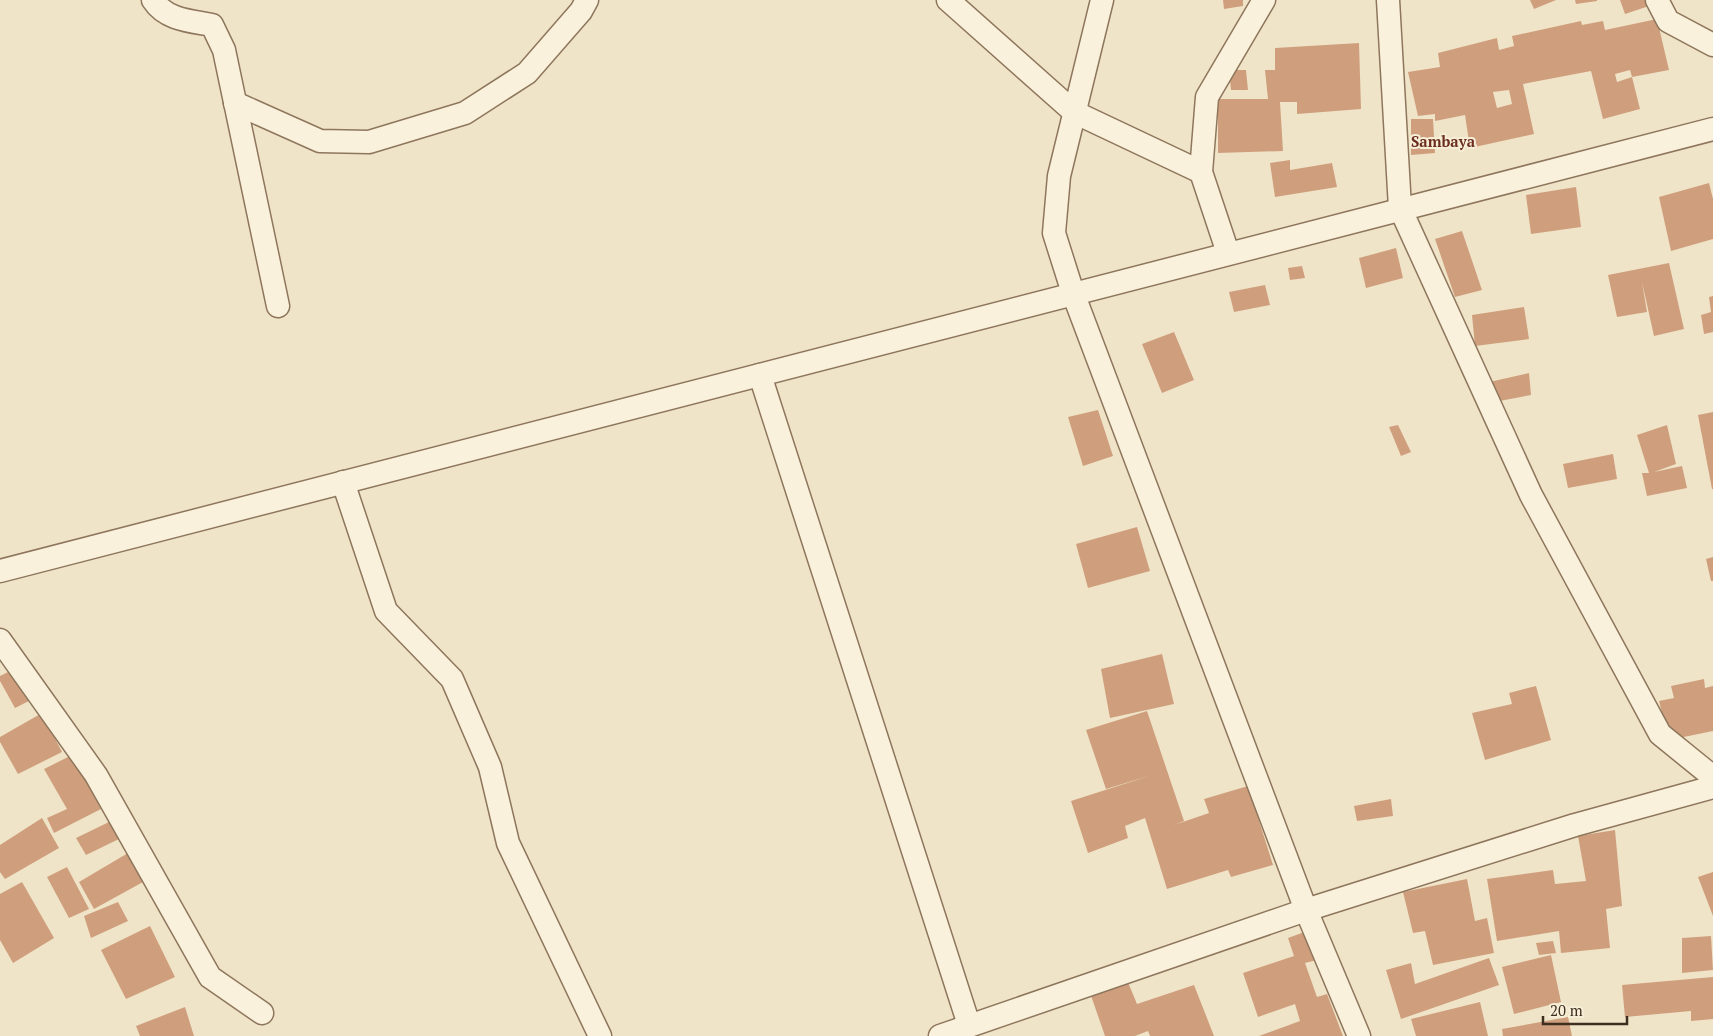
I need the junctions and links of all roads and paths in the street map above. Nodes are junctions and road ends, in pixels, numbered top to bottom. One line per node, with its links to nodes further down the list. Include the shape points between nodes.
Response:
1 (153, 0): 9 (street, via 160,10 180,19 212,25 224,50)
2 (588, 0): 9 (street, via 527,73 464,113 369,142 320,142)
3 (948, 0): 10 (street)
4 (1102, 0): 10 (street)
5 (1264, 0): 12 (street, via 1208,97)
6 (1388, 0): 13 (street)
7 (1657, 0): 8 (street, via 1668,21)
8 (1713, 45)
9 (235, 103): 16 (street)
10 (1074, 112): 12 (street); 15 (street, via 1059,176 1054,233)
11 (1713, 129): 13 (street)
12 (1201, 172): 14 (street)
13 (1400, 208): 14 (street); 21 (street, via 1530,495 1660,734)
14 (1228, 253): 15 (street)
15 (1073, 293): 17 (street); 23 (street)
16 (278, 306)
17 (760, 375): 18 (street); 25 (street)
18 (343, 482): 19 (street); 26 (street, via 386,611 452,679 490,766 508,843)
19 (0, 570)
20 (0, 640): 24 (street, via 96,775 210,977)
21 (1713, 777)
22 (1713, 787): 23 (street, via 1575,825)
23 (1306, 910): 25 (street); 28 (street)
24 (262, 1013)
25 (969, 1025): 27 (street)
26 (600, 1036)
27 (940, 1036)
28 (1359, 1036)

